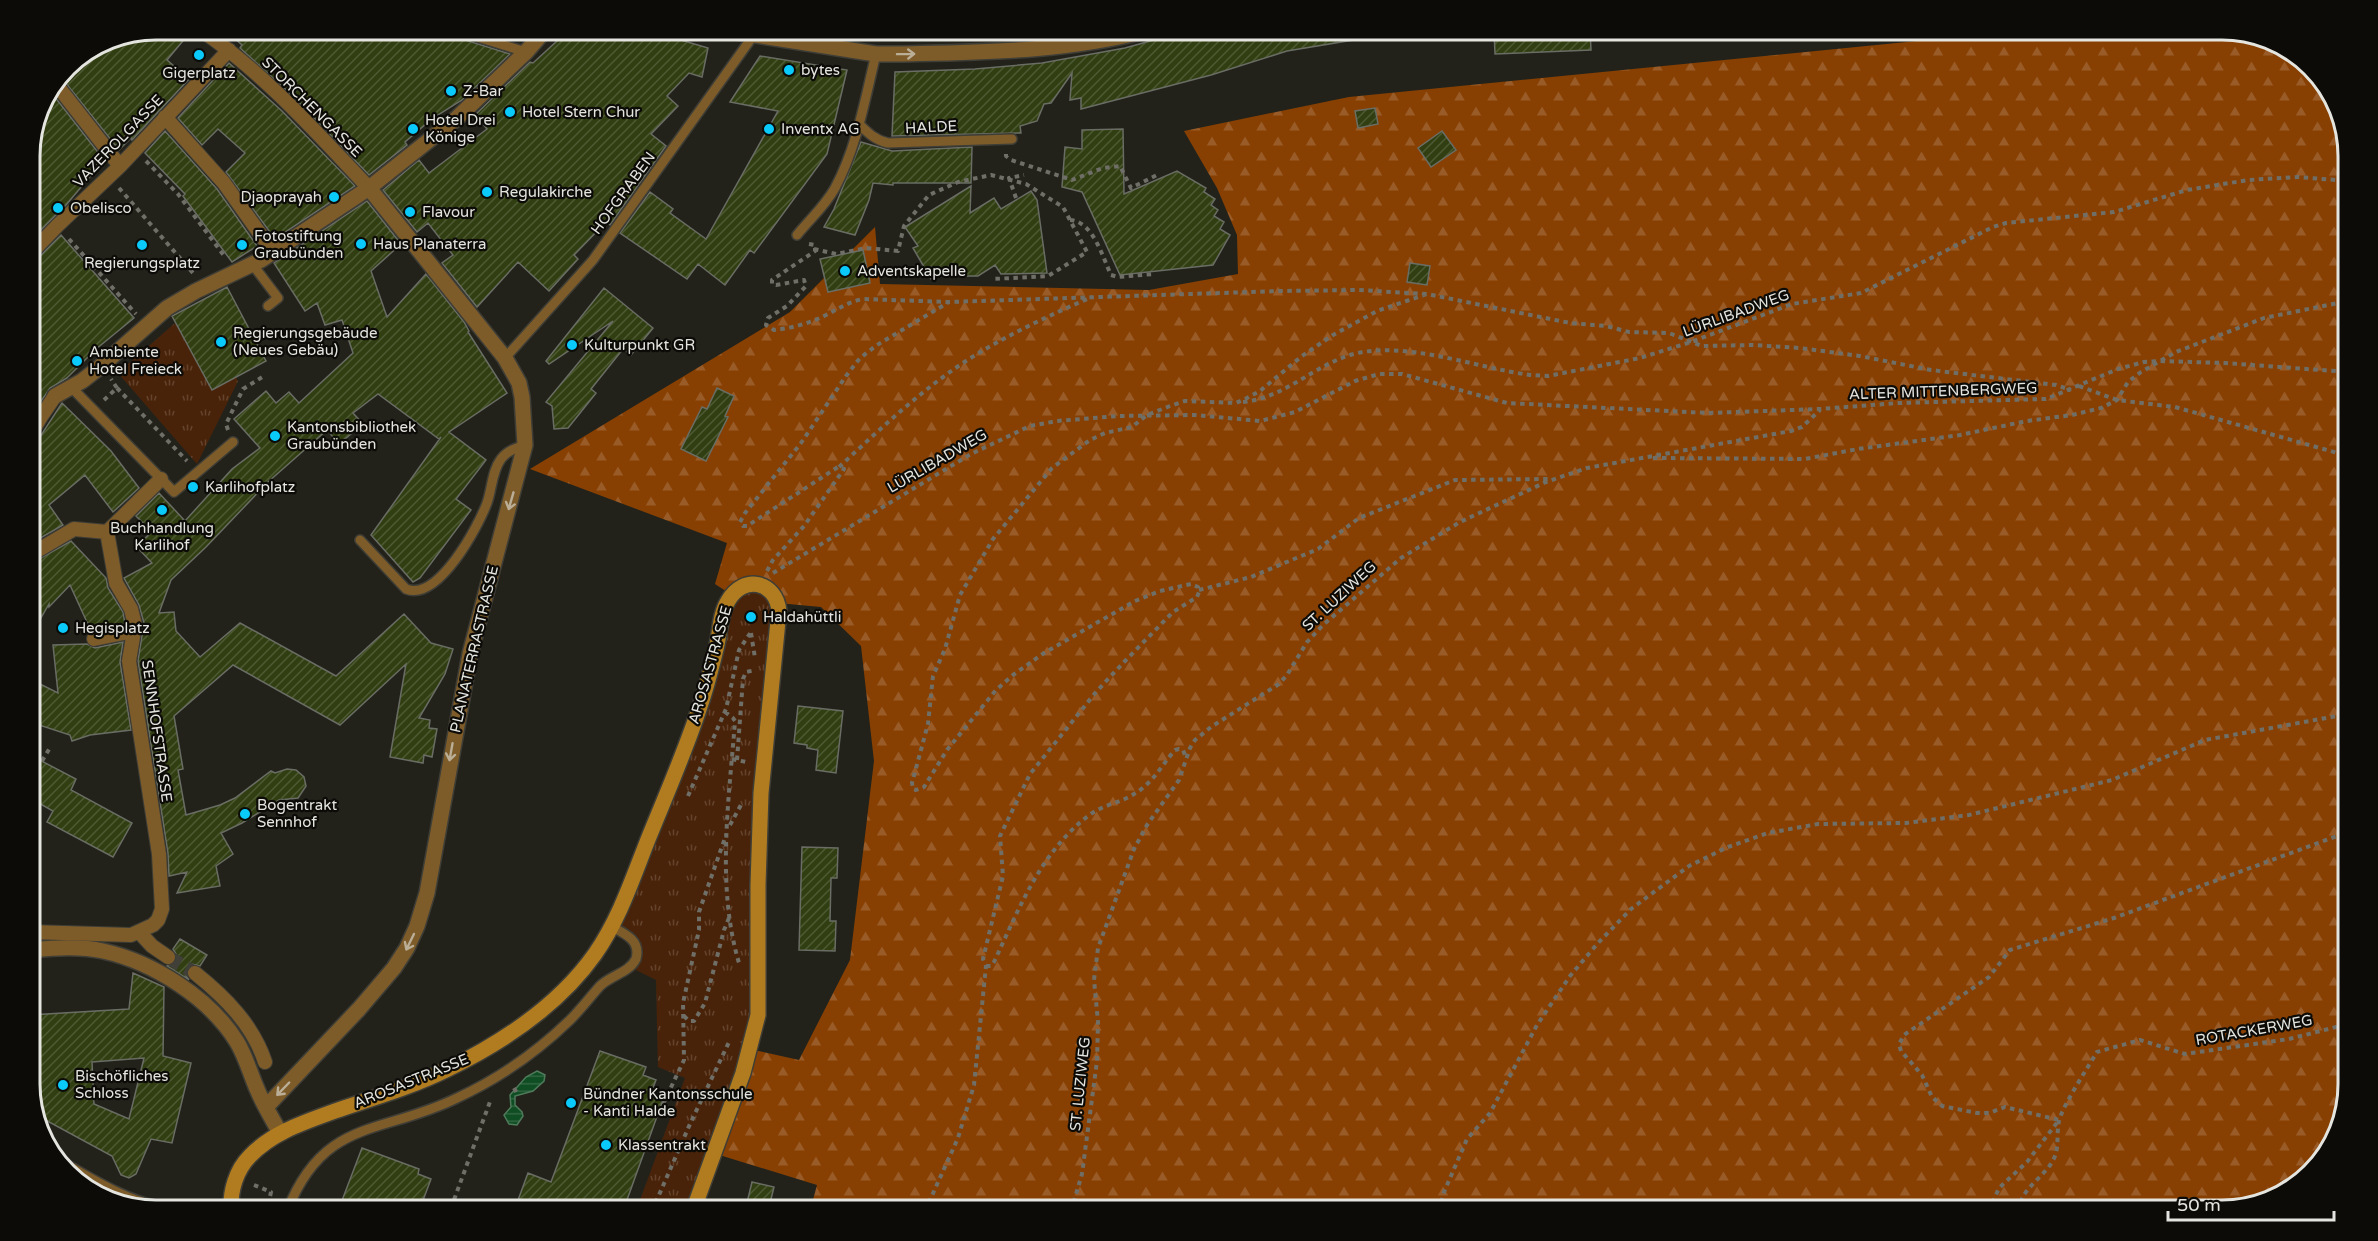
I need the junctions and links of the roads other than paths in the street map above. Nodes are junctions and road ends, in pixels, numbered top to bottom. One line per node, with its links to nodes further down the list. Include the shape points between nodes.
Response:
1 (216, 41): 7 (street, STORCHENGASSE)
2 (489, 41): 8 (lane)
3 (536, 41): 8 (street)
4 (750, 41): 21 (lane, HOFGRABEN, via 593,260)
5 (785, 41): 9 (street)
6 (1101, 41): 9 (street, one-way to 6, via 1039,50)
7 (229, 50): 11 (street, VAZEROLGASSE); 15 (street, STORCHENGASSE, via 259,75)
8 (526, 52): 15 (street, via 457,118)
9 (876, 54): 12 (lane)
10 (61, 90): 14 (street)
11 (165, 117): 14 (street, VAZEROLGASSE); 18 (street, via 224,183)
12 (859, 124): 13 (lane, HALDE, via 869,135 888,143); 16 (lane, via 835,189)
13 (1012, 139)
14 (120, 166): 17 (street, VAZEROLGASSE)
15 (369, 188): 18 (street); 21 (street, PLANATERRASTRASSE)
16 (797, 235)
17 (41, 243)
18 (273, 252): 19 (street)
19 (253, 265): 20 (lane, via 278,298); 22 (street, via 167,308)
20 (268, 306)
21 (505, 358): 26 (street, PLANATERRASTRASSE, via 519,383)
22 (71, 387): 23 (street); 27 (lane)
23 (55, 396): 24 (street)
24 (41, 407)
25 (233, 442): 27 (lane, via 174,492)
26 (525, 445): 29 (lane, via 500,460 487,503 467,544 427,587 406,589); 40 (street, PLANATERRASTRASSE, one-way to 40, via 470,654 428,892 417,926 407,948 376,990)
27 (161, 479): 28 (street)
28 (107, 532): 30 (street, via 74,529); 31 (street, SENNHOFSTRASSE, via 114,575 132,613)
29 (360, 540)
30 (41, 548)
31 (134, 631): 32 (street); 35 (street, SENNHOFSTRASSE, via 129,661 162,888 158,920)
32 (94, 639)
33 (612, 927): 41 (main road, AROSASTRASSE, via 567,988 533,1018 492,1045 445,1071); 46 (lane, via 636,944 638,955 634,964 603,983 540,1047 445,1104 365,1129 338,1142 304,1175); 47 (main road, AROSASTRASSE, via 686,748 727,602 738,589 752,584 769,589 779,611 761,794 758,1015 743,1073)
34 (41, 932): 35 (street)
35 (140, 933): 37 (street)
36 (41, 949): 40 (street, via 102,951 167,978 206,1007 230,1032)
37 (168, 957)
38 (195, 973): 39 (street, via 236,1012 253,1035)
39 (265, 1062)
40 (266, 1107): 41 (street)
41 (280, 1133): 45 (main road, AROSASTRASSE, via 242,1166)
42 (79, 1171): 43 (lane)
43 (113, 1189): 44 (lane)
44 (144, 1200)
45 (232, 1200)
46 (292, 1200)
47 (697, 1200)

